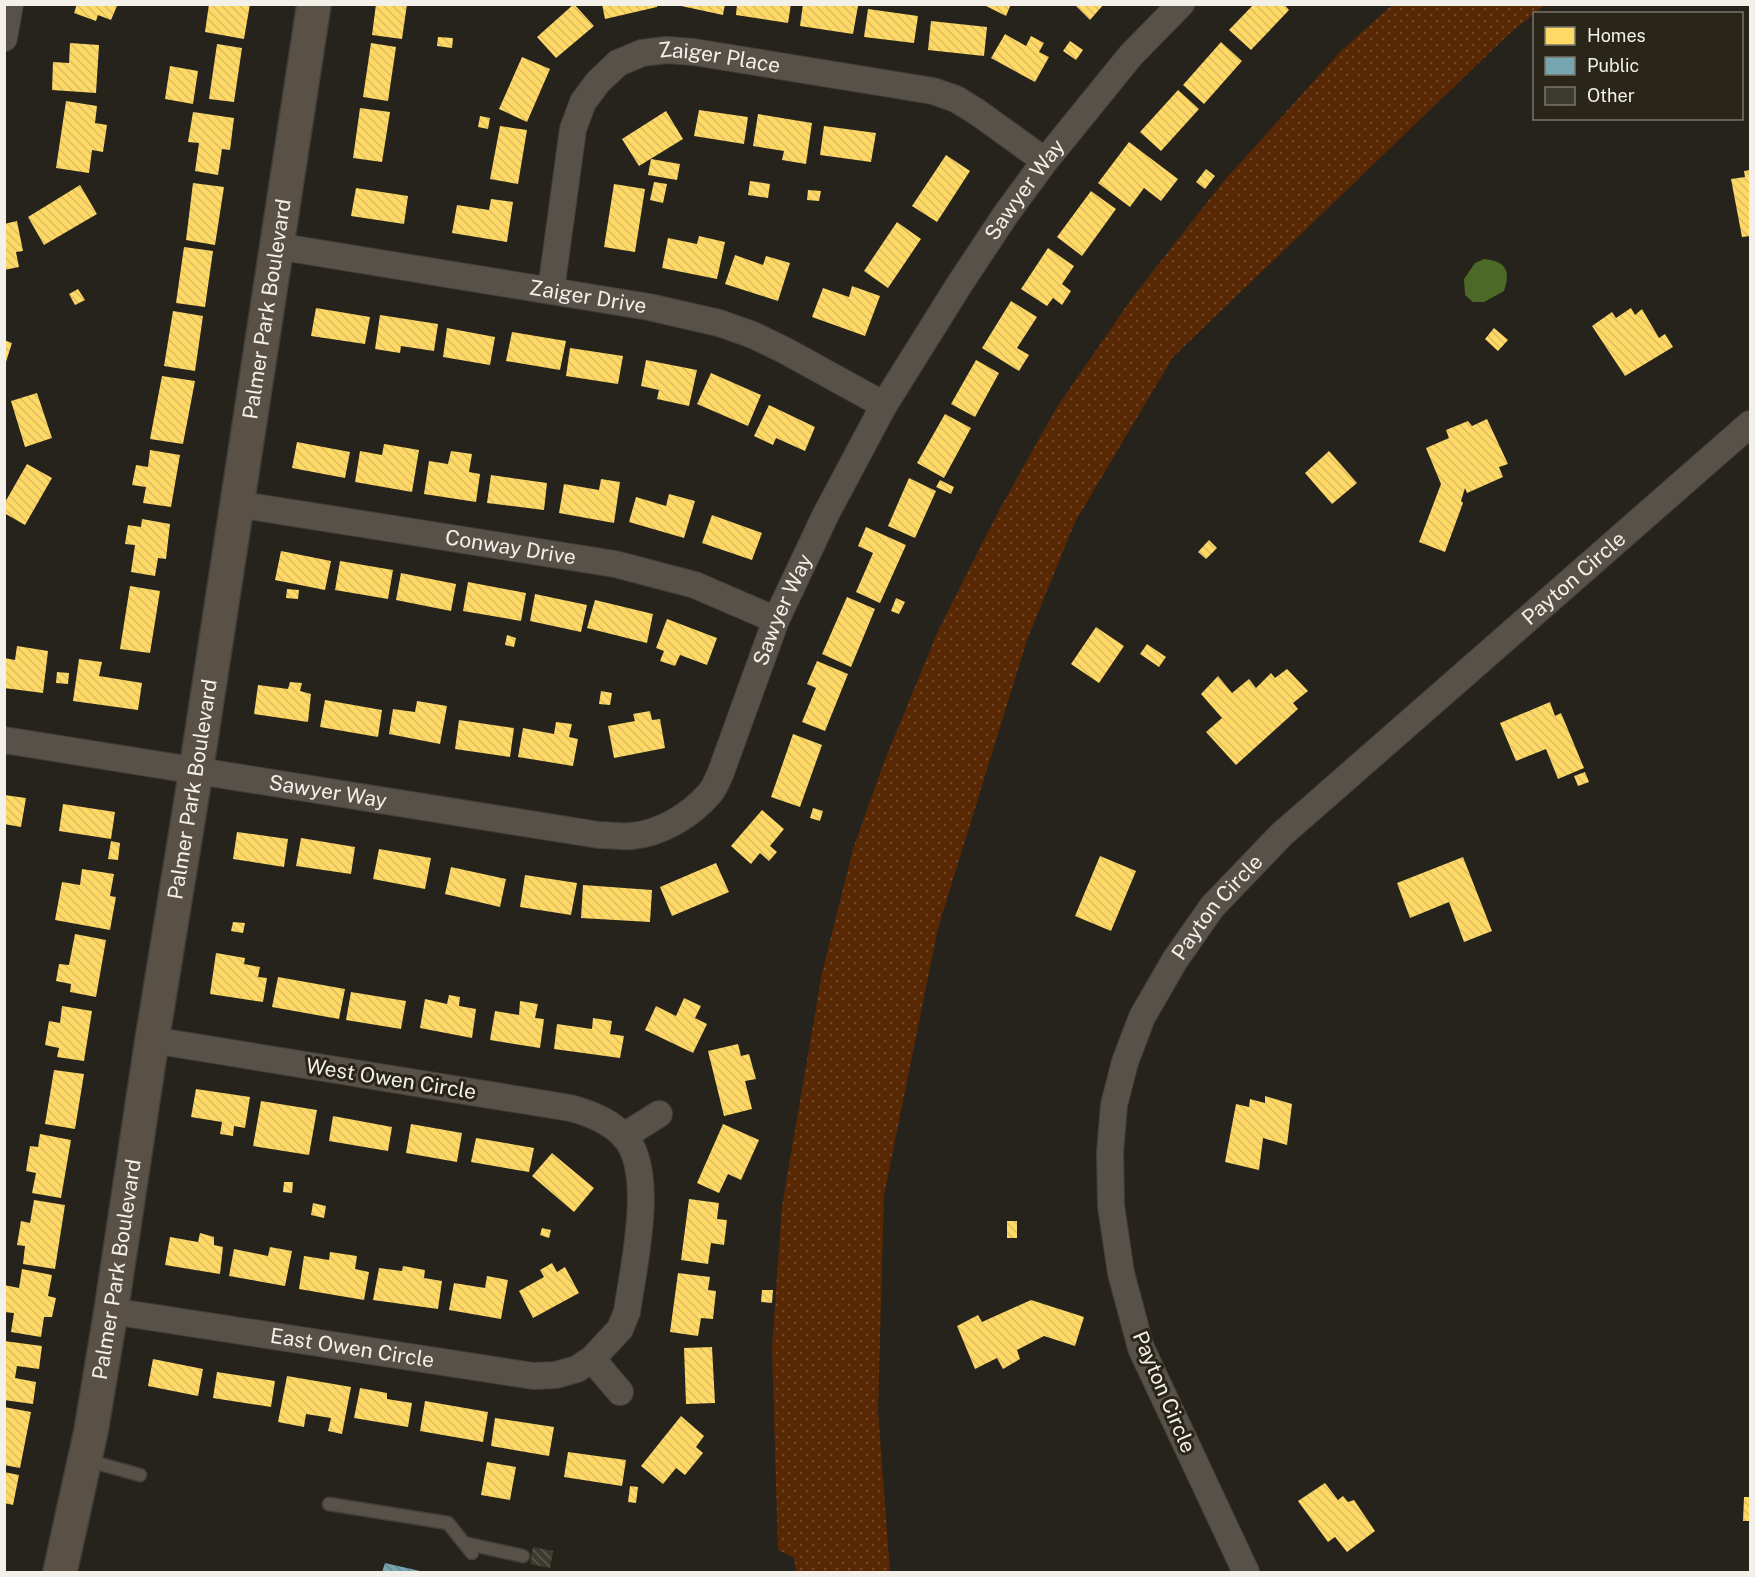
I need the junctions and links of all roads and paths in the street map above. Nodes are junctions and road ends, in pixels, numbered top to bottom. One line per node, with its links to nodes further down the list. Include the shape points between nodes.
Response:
1 (10, 4): 4 (street)
2 (314, 4): 6 (main road, Palmer Park Boulevard)
3 (1180, 4): 5 (street, Sawyer Way, via 1131,55)
4 (4, 38)
5 (1045, 161): 7 (street, Zaiger Place, via 977,112 933,91 694,52 642,53 618,63 583,102 573,129); 8 (street, Sawyer Way, via 958,285)
6 (276, 246): 7 (street, Zaiger Drive); 10 (main road, Palmer Park Boulevard)
7 (551, 290): 8 (street, Zaiger Drive, via 719,322 784,350)
8 (884, 405): 11 (street, Sawyer Way)
9 (1750, 424): 26 (street, Payton Circle, via 1281,835 1212,907 1142,1017 1114,1105 1110,1153 1111,1206 1121,1273 1141,1348)
10 (236, 504): 11 (street, Conway Drive, via 615,564 695,585); 13 (main road, Palmer Park Boulevard)
11 (776, 620): 13 (street, Sawyer Way, via 711,791 692,810 654,831 632,836 599,835)
12 (4, 740): 13 (street, Sawyer Way)
13 (196, 771): 14 (main road, Palmer Park Boulevard)
14 (152, 1040): 16 (street, West Owen Circle, via 570,1108 592,1114); 18 (main road, Palmer Park Boulevard)
15 (659, 1114): 16 (street)
16 (624, 1136): 17 (street, West Owen Circle, via 641,1176)
17 (636, 1250): 19 (street, East Owen Circle, via 627,1312 620,1329)
18 (111, 1311): 19 (street, East Owen Circle, via 532,1376 556,1375 577,1369); 21 (main road, Palmer Park Boulevard)
19 (592, 1359): 20 (street)
20 (620, 1392)
21 (85, 1460): 22 (lane); 25 (main road, Palmer Park Boulevard)
22 (140, 1475)
23 (329, 1504): 24 (lane, via 448,1523 468,1548)
24 (523, 1556)
25 (60, 1572)
26 (1246, 1572)

